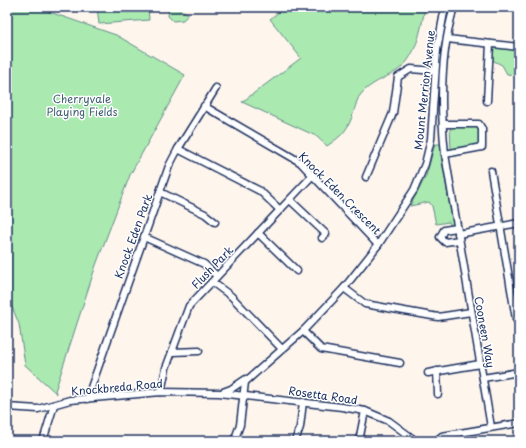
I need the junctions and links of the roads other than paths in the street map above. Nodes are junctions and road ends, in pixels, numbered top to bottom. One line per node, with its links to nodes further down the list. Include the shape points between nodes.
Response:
1 (445, 7): 6 (street, Mount Merrion Avenue)
2 (454, 7): 3 (street, Mount Merrion Avenue)
3 (447, 39): 4 (street); 10 (street, Mount Merrion Avenue, via 443,80)
4 (490, 44): 5 (street); 8 (street)
5 (519, 46)
6 (435, 71): 11 (street, Mount Merrion Avenue); 17 (street, via 411,69 398,77 393,113)
7 (216, 88): 9 (street, Knock Eden Park)
8 (487, 101)
9 (204, 106): 13 (street, Knock Eden Park); 16 (street, Knock Eden Crescent, via 295,159)
10 (443, 124): 12 (street, Mount Merrion Avenue); 14 (street, via 479,124 482,129 482,147)
11 (431, 139): 12 (street); 28 (street, Mount Merrion Avenue, via 425,164 414,190)
12 (443, 139): 14 (street, Cooneen Way)
13 (178, 149): 18 (street, Knock Eden Park); 20 (street, via 260,191)
14 (445, 154): 25 (street, Cooneen Way)
15 (491, 171): 23 (street)
16 (312, 176): 19 (street, Flush Park); 28 (street, Knock Eden Crescent)
17 (366, 177)
18 (160, 192): 21 (street, via 205,214); 26 (street, Knock Eden Park)
19 (290, 200): 20 (street, Flush Park); 27 (street, via 326,234)
20 (280, 210): 24 (street, Flush Park)
21 (215, 222)
22 (519, 223): 23 (street)
23 (500, 227): 25 (street); 34 (street, via 516,319)
24 (258, 233): 29 (street); 30 (street, Flush Park)
25 (458, 234): 33 (street, Cooneen Way)
26 (144, 237): 30 (street, via 204,264); 50 (street, Knock Eden Park)
27 (322, 238)
28 (378, 245): 32 (street, Mount Merrion Avenue)
29 (298, 271)
30 (217, 276): 31 (street, Flush Park)
31 (212, 282): 36 (street, via 230,296); 38 (street, Flush Park, via 186,310)
32 (344, 288): 33 (street, via 364,304 438,317); 35 (street, Mount Merrion Avenue)
33 (471, 312): 40 (street, Cooneen Way)
34 (519, 323)
35 (303, 331): 36 (street, Mount Merrion Avenue); 39 (street, via 321,350)
36 (282, 350): 44 (street, Mount Merrion Avenue)
37 (199, 351): 38 (street)
38 (172, 352): 46 (street, Flush Park)
39 (400, 363)
40 (480, 364): 41 (street); 45 (street, Cooneen Way)
41 (437, 371): 43 (street); 48 (street)
42 (519, 372): 45 (street)
43 (428, 373)
44 (248, 378): 47 (street, Mount Merrion Avenue); 49 (street)
45 (483, 378): 56 (street, Cooneen Way)
46 (161, 392): 47 (street, Knockbreda Road); 50 (street, Knockbreda Road)
47 (219, 393): 49 (street, Rosetta Road)
48 (438, 394)
49 (243, 396): 51 (street, Rosetta Road); 58 (street, via 240,425)
50 (87, 399): 52 (street, Knockbreda Road, via 70,400)
51 (303, 402): 54 (street, Rosetta Road); 59 (street, via 300,427)
52 (54, 405): 53 (street, Knockbreda Road, via 38,409); 57 (street)
53 (7, 407)
54 (365, 411): 60 (street); 61 (street, Rosetta Road, via 388,421)
55 (519, 423): 56 (street)
56 (491, 427): 62 (street, via 442,436)
57 (43, 441)
58 (234, 441)
59 (295, 441)
60 (359, 441)
61 (416, 441)
62 (436, 441)

